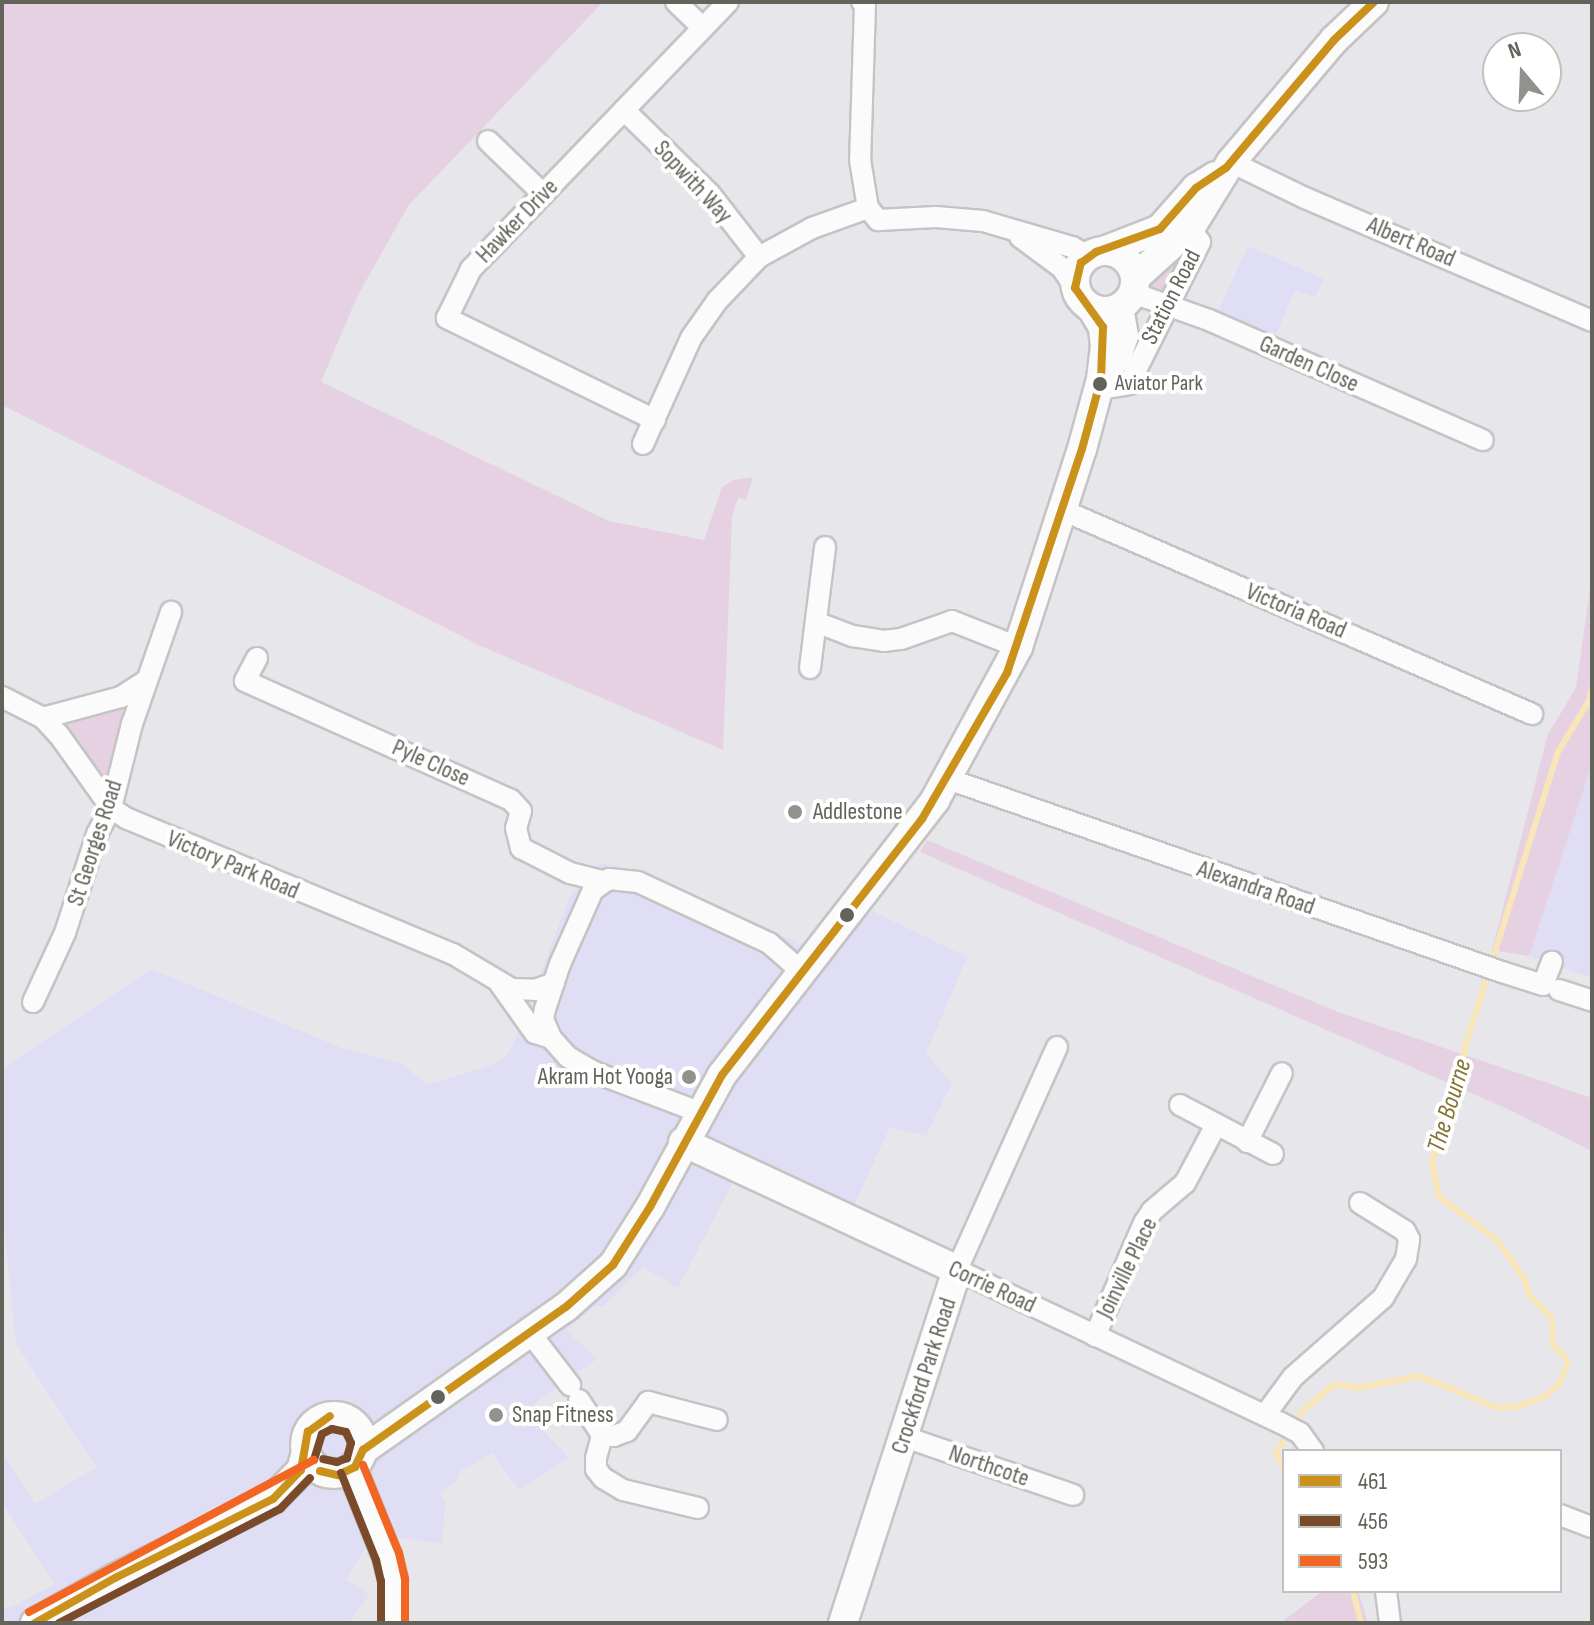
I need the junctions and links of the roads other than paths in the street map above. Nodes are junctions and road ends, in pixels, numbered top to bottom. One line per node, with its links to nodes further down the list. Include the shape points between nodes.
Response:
1 (676, 2): 5 (street)
2 (728, 2): 5 (street, Hawker Drive)
3 (862, 2): 10 (street, via 860,160)
4 (1374, 2): 8 (main road, Station Road, via 1334,40)
5 (703, 28): 6 (street, Hawker Drive)
6 (624, 110): 9 (street, Hawker Drive); 14 (street, Sopwith Way, via 710,194)
7 (488, 141): 9 (street)
8 (1229, 165): 11 (main road, Station Road, via 1196,188); 17 (street, Albert Road)
9 (543, 194): 19 (street, Hawker Drive, via 471,269 447,318)
10 (868, 208): 12 (street, via 878,220 936,217); 14 (street, via 812,228)
11 (1183, 220): 13 (main road, Station Road); 15 (main road, Station Road); 16 (street, Station Road, via 1200,242)
12 (1004, 225): 13 (street); 15 (street, via 1062,268)
13 (1097, 253): 15 (main road, via 1076,270); 15 (main road, via 1116,252 1129,262)
14 (759, 257): 19 (street, via 691,338)
15 (1111, 295): 16 (street, Garden Close); 18 (main road, Station Road, via 1103,327)
16 (1167, 306): 18 (street, Station Road, via 1129,384); 20 (street, Garden Close)
17 (1592, 321)
18 (1100, 384): 22 (main road, Station Road)
19 (655, 420): 21 (street)
20 (1483, 440)
21 (643, 444)
22 (1060, 509): 26 (main road, Station Road); 31 (street, Victoria Road)
23 (825, 547): 25 (street)
24 (171, 612): 29 (street, St Georges Road)
25 (816, 622): 26 (street, via 884,641 952,621); 28 (street)
26 (1018, 647): 33 (main road, Station Road)
27 (257, 658): 35 (street, Pyle Close, via 245,681 511,800 521,811 516,828 521,848 570,873)
28 (810, 668)
29 (147, 680): 32 (street, via 109,701); 34 (street, St Georges Road)
30 (2, 697): 32 (street, Victory Park Road)
31 (1532, 714)
32 (43, 718): 34 (street, Victory Park Road)
33 (948, 779): 36 (main road, Station Road); 37 (street, Alexandra Road, via 1543,985)
34 (111, 808): 39 (street, Victory Park Road, via 162,835 453,954); 42 (street, St Georges Road)
35 (601, 881): 36 (street, via 638,882); 38 (street, via 587,900)
36 (809, 961): 47 (main road, Station Road)
37 (1552, 962)
38 (554, 983): 39 (street, Victory Park Road, via 520,992); 43 (street, via 543,1019)
39 (500, 984): 43 (street, Victory Park Road, via 535,1033)
40 (1559, 990): 41 (street)
41 (1592, 1001)
42 (33, 1002)
43 (551, 1038): 47 (street, Victory Park Road, via 568,1057 594,1072)
44 (1057, 1047): 53 (street, Crockford Park Road)
45 (1282, 1073): 50 (street)
46 (1180, 1105): 48 (street)
47 (699, 1112): 49 (main road, Station Road)
48 (1216, 1125): 50 (street); 55 (street, Joinville Place, via 1185,1183 1144,1223)
49 (683, 1142): 53 (main road, Corrie Road); 54 (main road, Station Road, via 613,1265)
50 (1247, 1142): 51 (street)
51 (1273, 1154)
52 (1360, 1203): 56 (street, via 1405,1231 1406,1259 1383,1298 1340,1324 1293,1377)
53 (957, 1270): 55 (street, Corrie Road); 59 (main road, Crockford Park Road)
54 (530, 1333): 58 (street); 60 (main road, Station Road)
55 (1095, 1336): 56 (street, Corrie Road)
56 (1273, 1419): 61 (street, Corrie Road, via 1300,1433)
57 (717, 1420): 58 (street, via 648,1402 627,1431)
58 (602, 1435): 64 (street, via 596,1469 603,1478 623,1490)
59 (905, 1437): 63 (street, Northcote); 70 (main road, Crockford Park Road)
60 (357, 1448): 62 (main road, via 338,1475); 62 (main road, via 339,1416 321,1419 308,1432); 69 (main road, via 393,1580)
61 (1312, 1449)
62 (313, 1462): 68 (main road, via 261,1505)
63 (1073, 1495)
64 (698, 1508)
65 (1562, 1516): 66 (street)
66 (1592, 1527)
67 (1386, 1593): 71 (street)
68 (35, 1623)
69 (393, 1623)
70 (843, 1623)
71 (1390, 1623)

